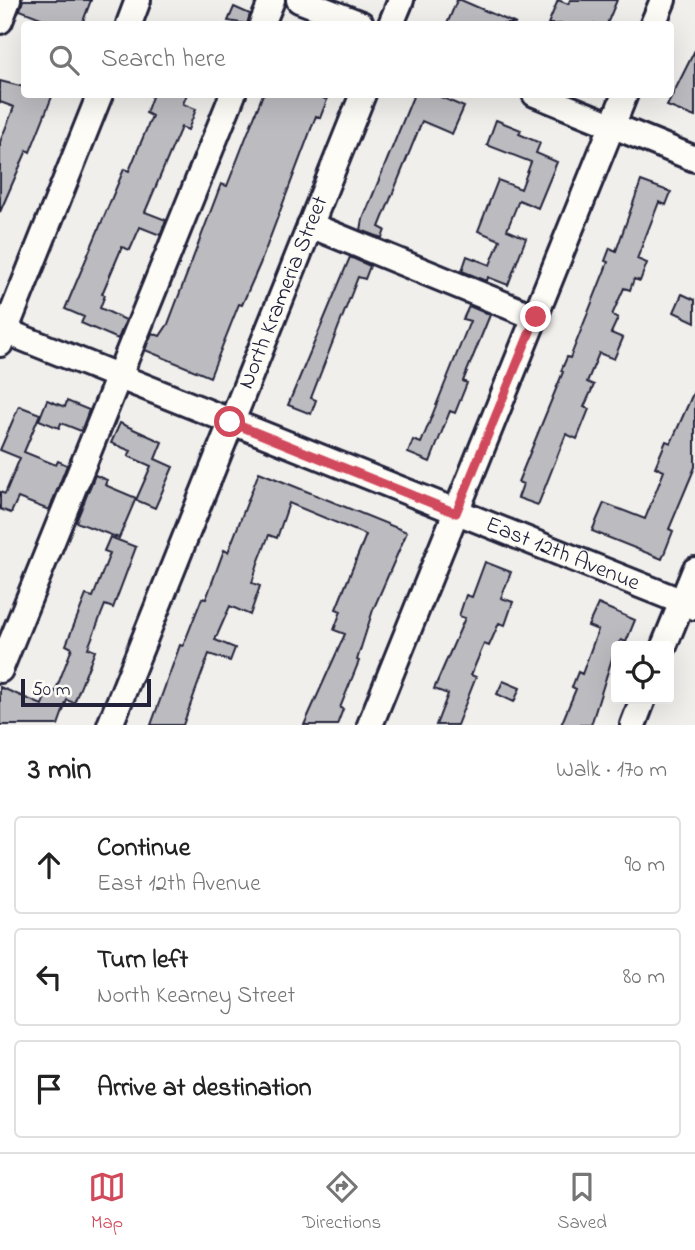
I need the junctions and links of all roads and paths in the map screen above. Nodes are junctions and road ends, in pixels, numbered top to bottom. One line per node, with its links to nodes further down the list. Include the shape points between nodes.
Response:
1 (8, 0): 7 (street)
2 (138, 0): 8 (street)
3 (272, 0): 9 (street)
4 (299, 0): 10 (street)
5 (401, 0): 11 (street)
6 (663, 0): 12 (street)
7 (0, 21)
8 (130, 21)
9 (263, 21)
10 (353, 21)
11 (392, 21)
12 (654, 21)
13 (98, 98): 22 (street)
14 (231, 98): 23 (street)
15 (361, 98): 20 (street, North Krameria Street)
16 (545, 98): 18 (street)
17 (623, 98): 18 (street)
18 (613, 125): 19 (street); 21 (street)
19 (695, 159)
20 (310, 225): 21 (street); 24 (street, North Krameria Street)
21 (536, 317): 25 (street)
22 (2, 335): 23 (street, East 12th Avenue)
23 (118, 377): 24 (street, East 12th Avenue); 29 (street)
24 (230, 422): 25 (street, East 12th Avenue); 31 (street, North Krameria Street)
25 (456, 513): 27 (street, East 12th Avenue); 32 (street)
26 (695, 570): 27 (street)
27 (688, 604): 28 (street)
28 (667, 641)
29 (0, 670)
30 (641, 704): 33 (street)
31 (110, 725)
32 (369, 725)
33 (633, 725)

